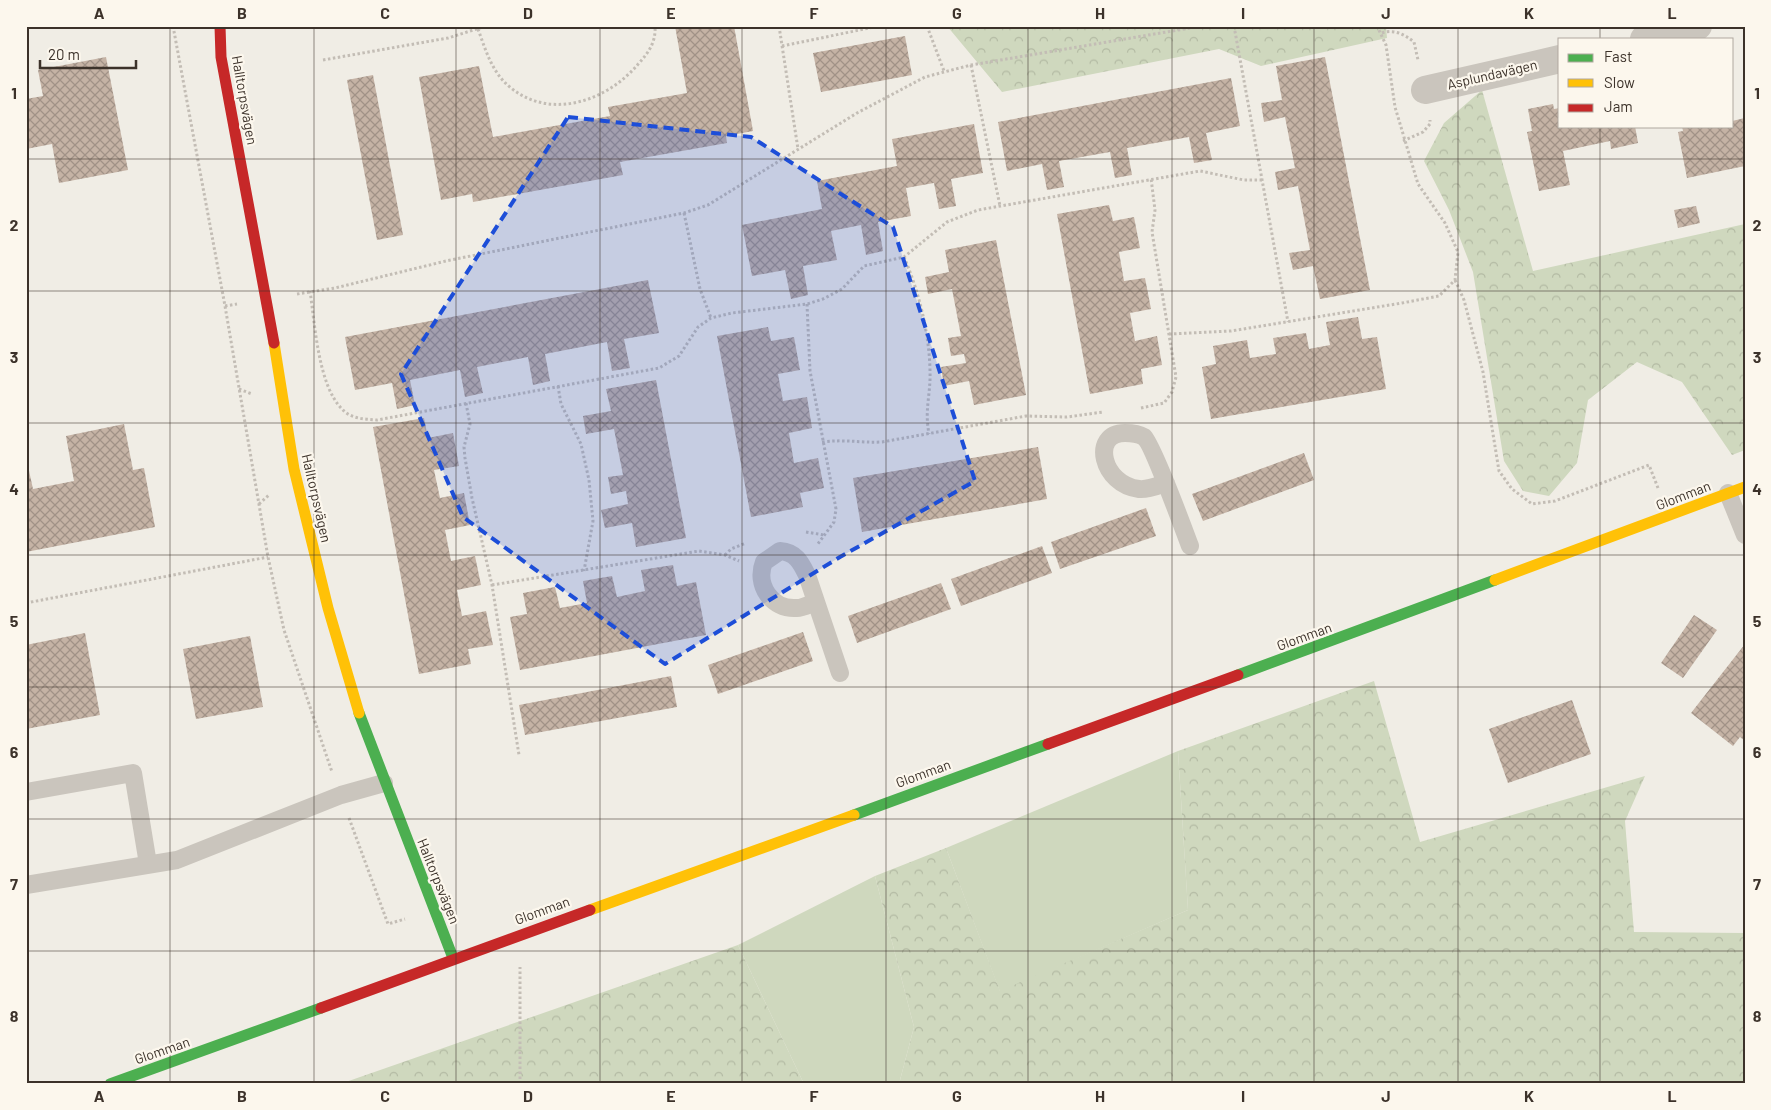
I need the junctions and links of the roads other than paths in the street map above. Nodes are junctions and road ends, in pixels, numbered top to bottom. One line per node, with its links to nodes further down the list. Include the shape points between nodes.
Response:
1 (220, 26): 13 (street, Halltorpsvägen, via 221,57 267,298 296,478 354,700)
2 (1698, 26): 3 (street)
3 (1648, 38)
4 (1558, 58): 5 (street, Asplundavägen)
5 (1425, 90)
6 (1166, 484): 10 (lane)
7 (1745, 487): 8 (street, Glomman)
8 (1728, 493): 9 (lane); 17 (street, Glomman, via 1317,647)
9 (1745, 535)
10 (1190, 546)
11 (816, 602): 11 (lane, via 800,561 792,554 780,551 764,562 760,571 764,590 781,606 797,608); 12 (lane)
12 (840, 673)
13 (384, 783): 15 (lane, via 341,795 176,860); 17 (street, Halltorpsvägen)
14 (26, 792): 15 (lane, via 133,774)
15 (148, 864): 16 (lane)
16 (26, 885)
17 (453, 958): 18 (street, Glomman)
18 (110, 1084)

